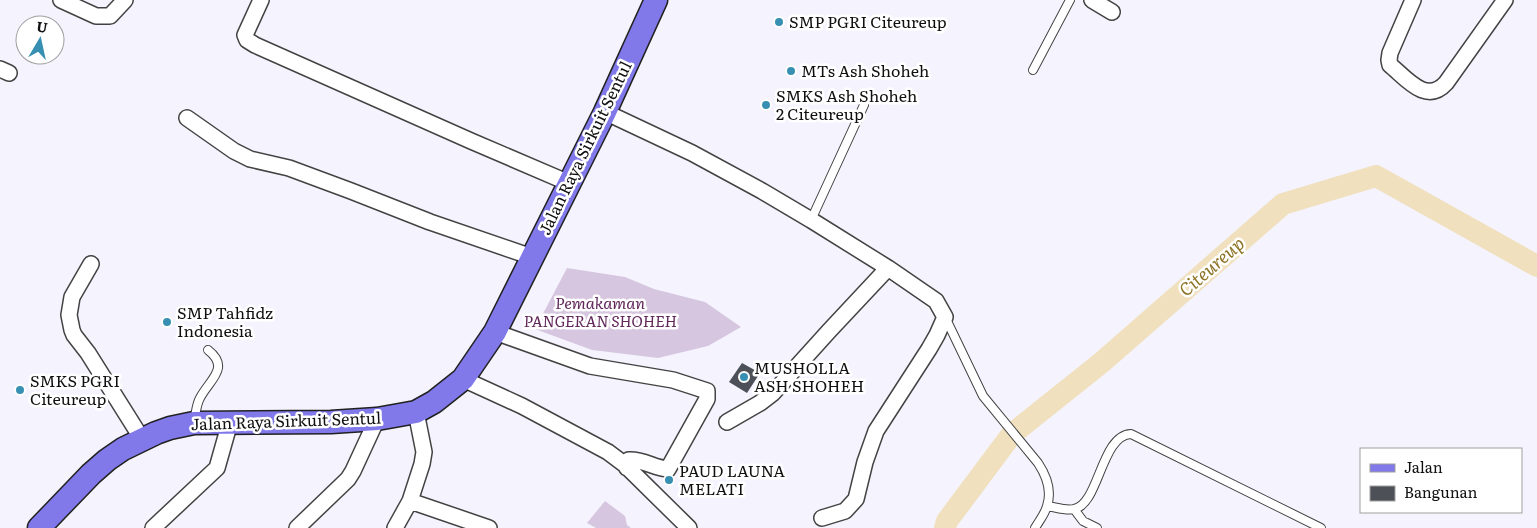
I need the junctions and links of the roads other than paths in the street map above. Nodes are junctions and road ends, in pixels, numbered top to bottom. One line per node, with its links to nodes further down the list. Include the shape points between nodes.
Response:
1 (61, 0): 2 (street, via 96,16 110,16)
2 (124, 0)
3 (261, 0): 14 (street, via 245,35 255,45)
4 (656, 0): 12 (main road, Jalan Raya Sirkuit Sentul)
5 (1070, 0): 10 (lane)
6 (1092, 0): 9 (street)
7 (1413, 0): 8 (street, via 1390,53 1390,65 1417,87 1434,92 1446,83)
8 (1505, 0)
9 (1112, 12)
10 (1033, 70)
11 (864, 105): 15 (lane)
12 (605, 112): 14 (main road, Jalan Raya Sirkuit Sentul); 15 (street, via 692,153)
13 (187, 118): 16 (street, via 250,159 289,168)
14 (569, 183): 16 (main road, Jalan Raya Sirkuit Sentul)
15 (810, 220): 18 (street)
16 (532, 257): 20 (main road, Jalan Raya Sirkuit Sentul)
17 (91, 264): 28 (street, via 72,297 69,315 72,330)
18 (888, 268): 19 (street, via 936,302); 26 (street, via 773,393)
19 (945, 317): 31 (lane, via 983,396 1038,463 1047,480); 33 (street, via 933,342 876,431 856,499 845,511)
20 (495, 332): 22 (main road, Jalan Raya Sirkuit Sentul); 29 (street, via 590,366 673,380 706,391 707,399 668,469 637,459 629,460)
21 (208, 350): 27 (lane, via 218,360 218,370 198,400)
22 (463, 378): 23 (main road, Jalan Raya Sirkuit Sentul); 29 (street, via 608,452)
23 (416, 412): 24 (main road, Jalan Raya Sirkuit Sentul); 30 (street, via 424,452)
24 (377, 419): 25 (main road, Jalan Raya Sirkuit Sentul); 36 (street, via 348,479)
25 (230, 422): 27 (main road, Jalan Raya Sirkuit Sentul); 35 (street, via 217,468)
26 (727, 422)
27 (194, 423): 28 (main road, Jalan Raya Sirkuit Sentul)
28 (142, 439): 34 (main road, Jalan Raya Sirkuit Sentul, via 106,460)
29 (627, 468): 39 (street)
30 (410, 500): 37 (street); 38 (street)
31 (1047, 506): 32 (lane); 40 (lane)
32 (1074, 509): 41 (lane, via 1083,521); 42 (lane, via 1085,503 1116,442 1125,434 1131,434)
33 (822, 518)
34 (39, 528)
35 (153, 528)
36 (297, 528)
37 (396, 528)
38 (489, 528)
39 (689, 528)
40 (1035, 528)
41 (1097, 528)
42 (1321, 528)

